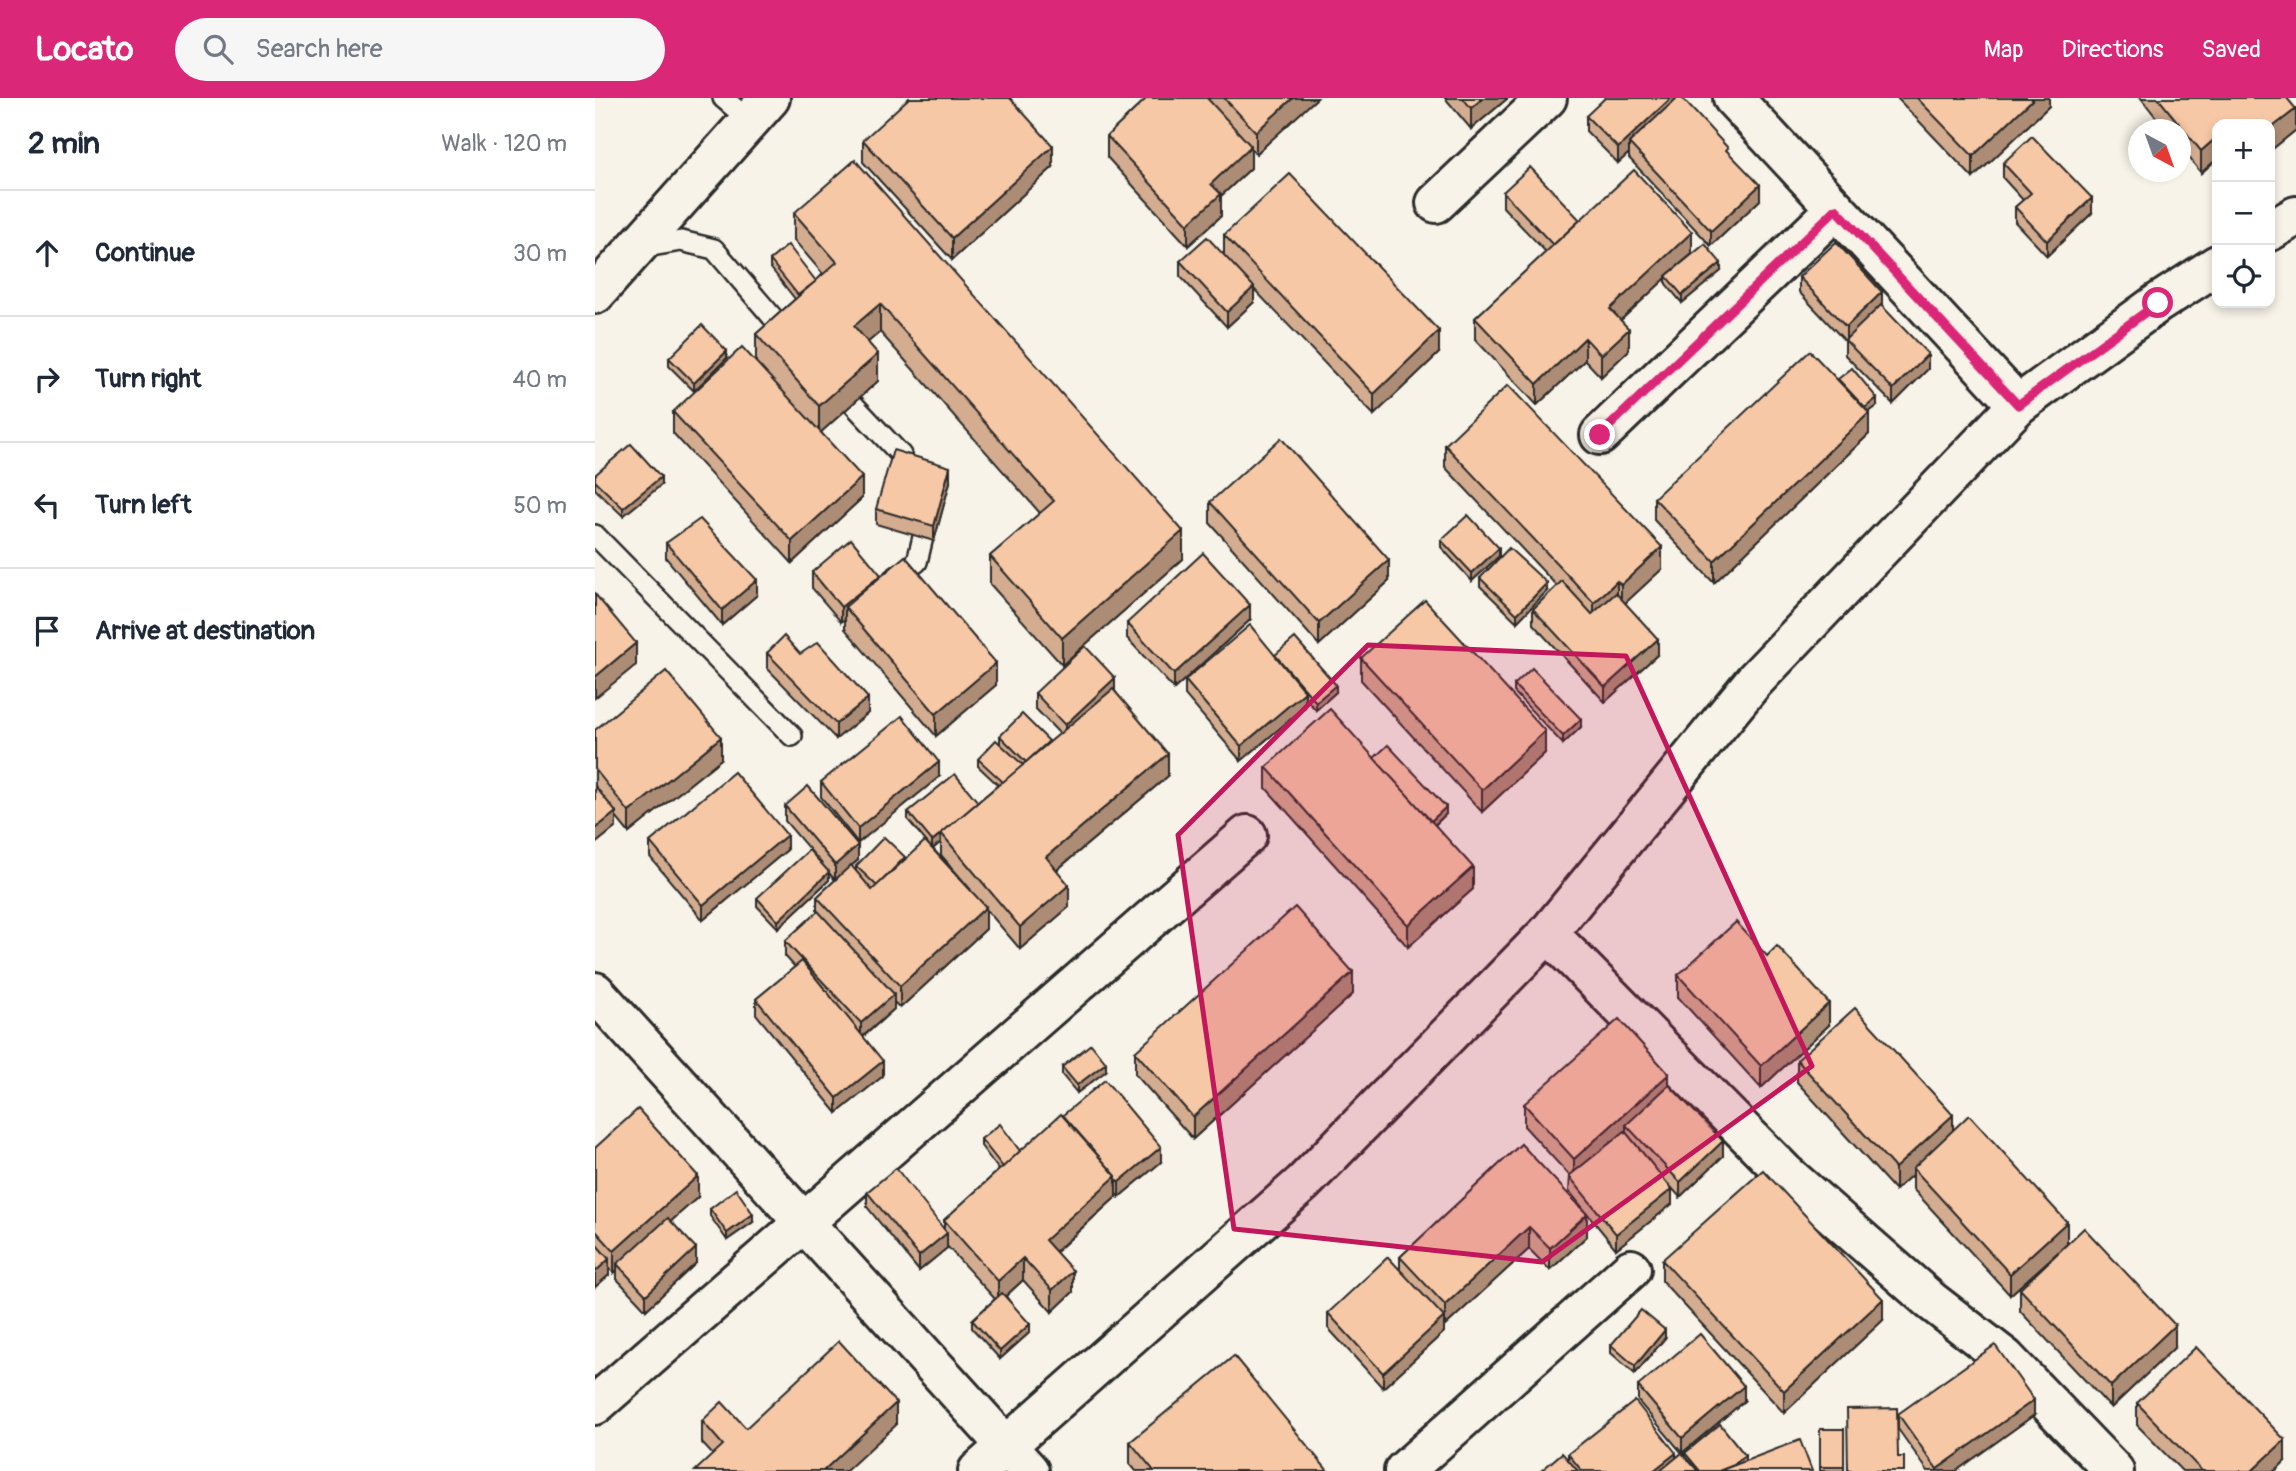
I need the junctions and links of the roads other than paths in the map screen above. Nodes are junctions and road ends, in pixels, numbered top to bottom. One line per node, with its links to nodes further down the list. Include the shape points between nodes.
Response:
1 (1547, 98): 4 (street)
2 (1733, 98): 5 (street)
3 (748, 106): 8 (street)
4 (1436, 204)
5 (1836, 209): 13 (street); 14 (street)
6 (2296, 216): 7 (street)
7 (2275, 228)
8 (635, 249): 10 (street); 11 (lane, via 681,242 714,249)
9 (2212, 268): 13 (street)
10 (595, 294)
11 (787, 334)
12 (852, 404): 15 (lane, via 901,455)
13 (2018, 405): 21 (street, via 1754,681)
14 (1600, 435)
15 (905, 469)
16 (595, 535): 19 (lane)
17 (923, 537): 18 (lane, via 917,562)
18 (890, 581)
19 (792, 736)
20 (1247, 835): 23 (street)
21 (1548, 933): 26 (street, via 1303,1183); 29 (street, via 1785,1173 1931,1301 2005,1358)
22 (595, 992): 23 (street)
23 (804, 1222): 25 (street); 26 (street)
24 (1631, 1269): 28 (street)
25 (595, 1405)
26 (1017, 1459): 27 (street)
27 (978, 1471)
28 (1404, 1471)
29 (2114, 1471)

